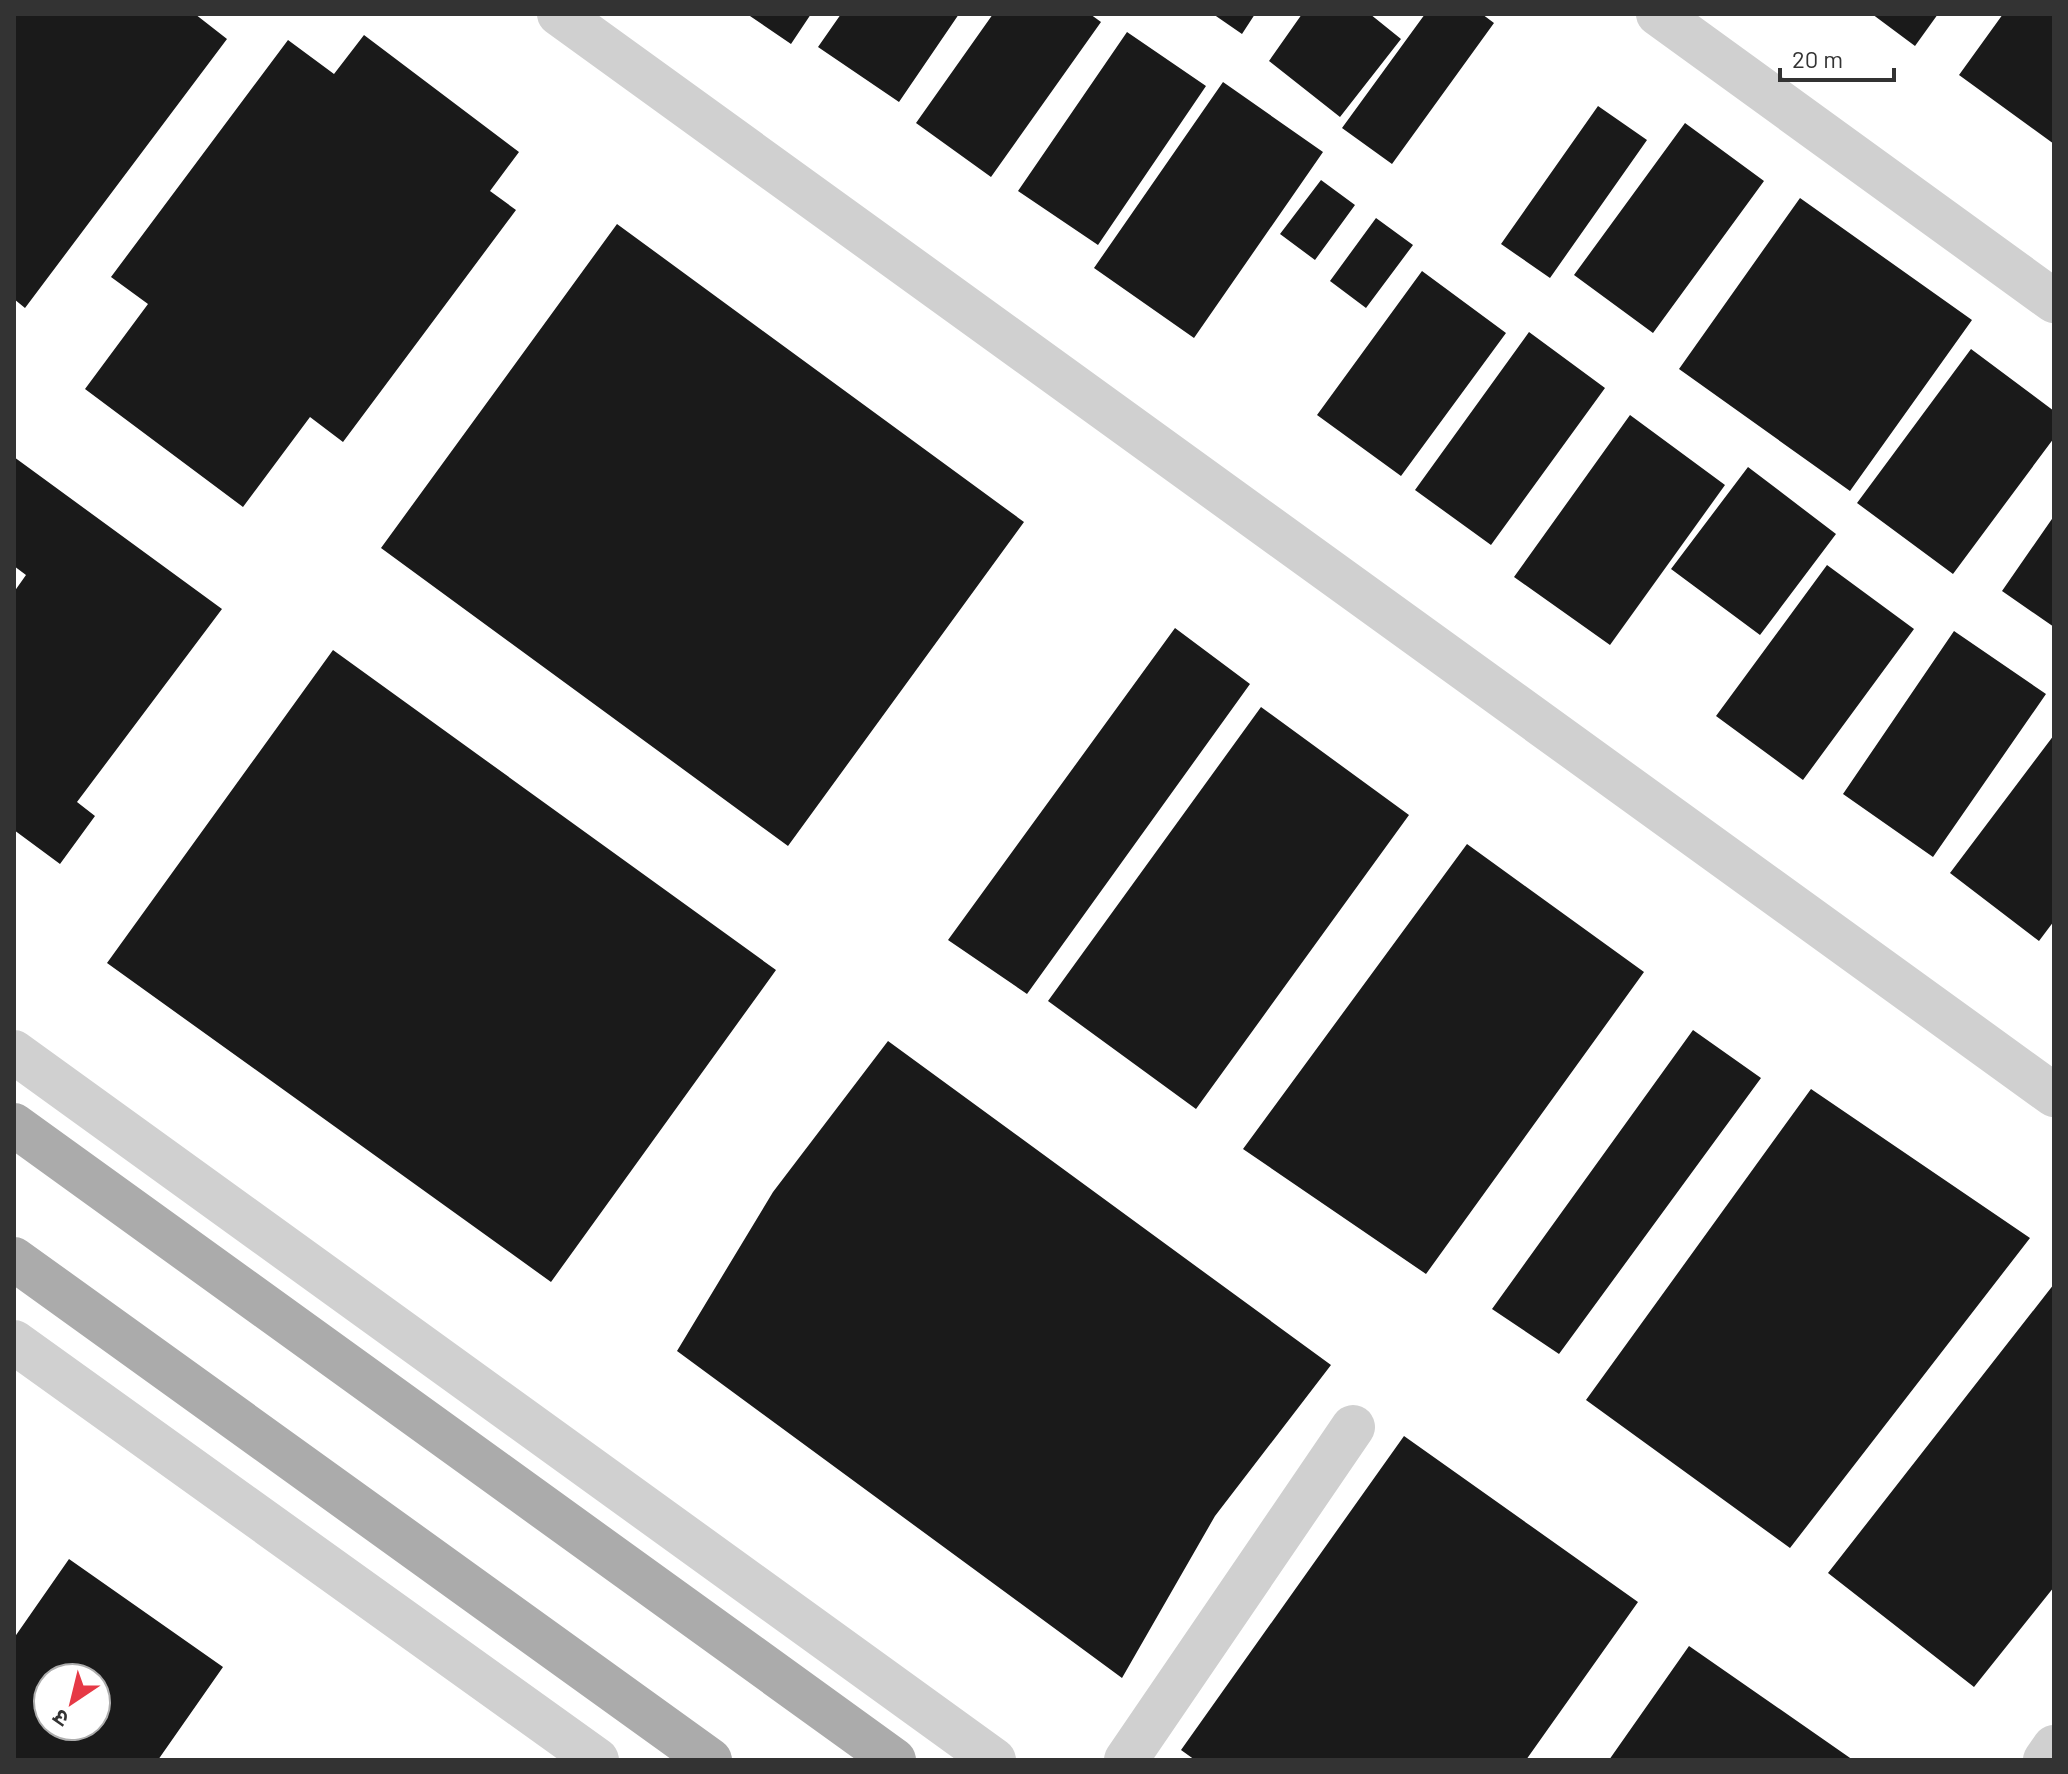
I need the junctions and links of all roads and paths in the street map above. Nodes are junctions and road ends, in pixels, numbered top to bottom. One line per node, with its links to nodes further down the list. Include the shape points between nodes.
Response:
1 (559, 14): 5 (street)
2 (1658, 14): 3 (street)
3 (2054, 301)
4 (14, 1052): 14 (street)
5 (2054, 1095)
6 (14, 1125): 13 (main road)
7 (14, 1259): 12 (main road)
8 (14, 1342): 11 (street)
9 (1353, 1427): 15 (street)
10 (2054, 1747): 16 (street)
11 (597, 1760)
12 (710, 1760)
13 (894, 1760)
14 (994, 1760)
15 (1126, 1760)
16 (2045, 1760)

